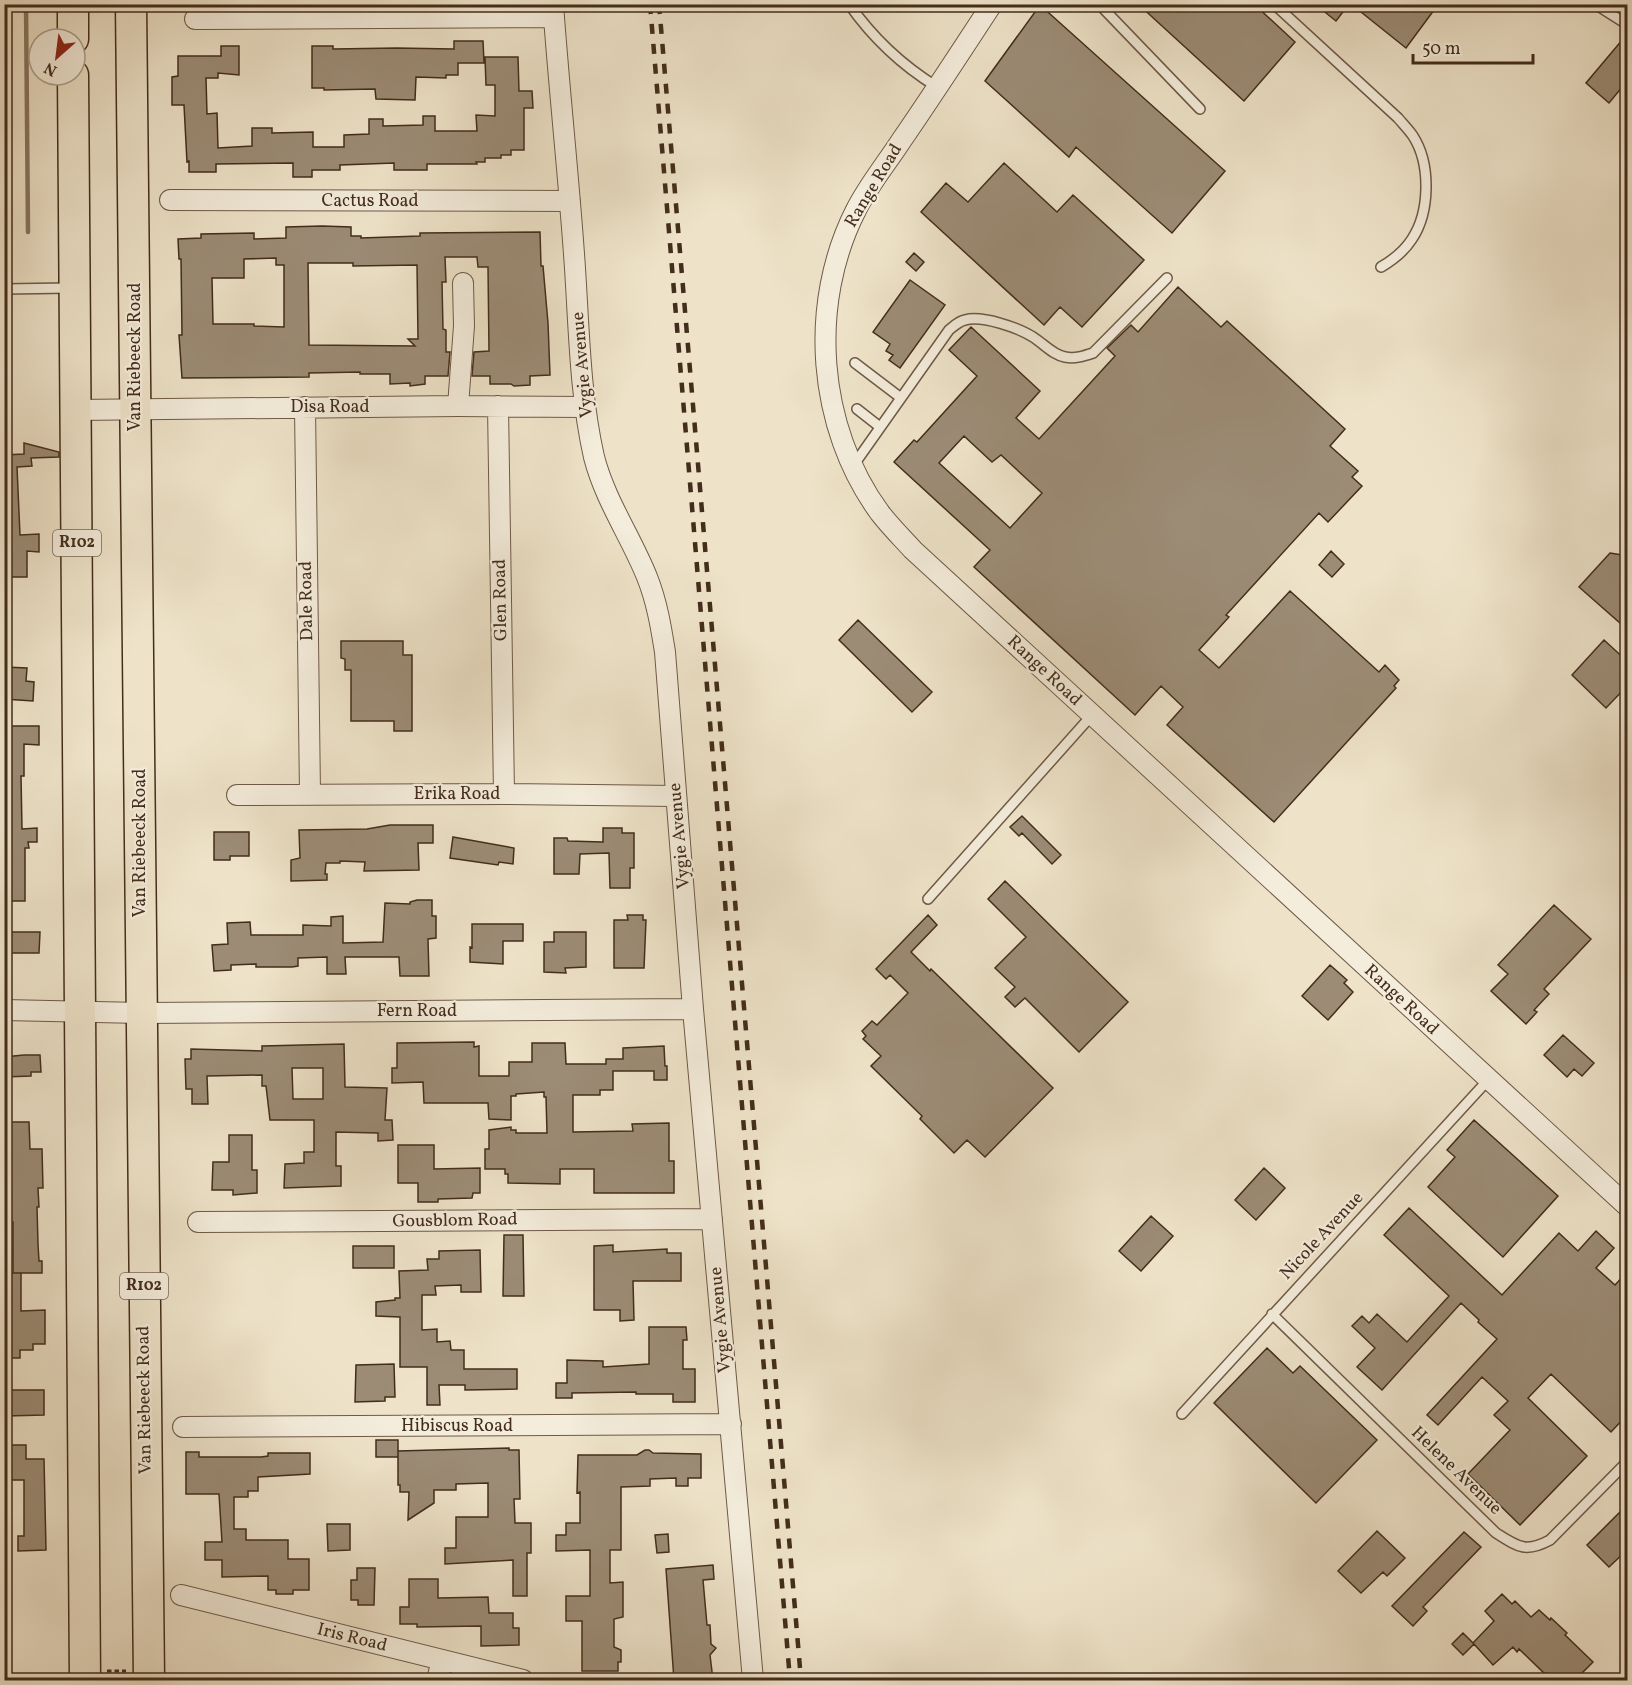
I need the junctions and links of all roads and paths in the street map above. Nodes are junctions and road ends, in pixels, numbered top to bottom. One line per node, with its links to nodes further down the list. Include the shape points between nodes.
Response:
1 (73, 4): 11 (main road)
2 (131, 4): 30 (main road, Van Riebeeck Road / R102)
3 (849, 4): 13 (lane, via 895,55)
4 (992, 4): 13 (street, Range Road)
5 (1099, 4): 15 (lane)
6 (1274, 4): 19 (lane, via 1398,118 1414,138 1425,176 1422,213 1411,241)
7 (1595, 4): 10 (lane)
8 (554, 11): 9 (street); 18 (street, Vygie Avenue)
9 (195, 19)
10 (1628, 25)
11 (73, 27)
12 (73, 87): 22 (main road, R102)
13 (937, 87): 34 (street, Range Road, via 857,208 833,274 826,320 826,368 835,418)
14 (1628, 99): 16 (lane)
15 (1200, 109)
16 (1628, 109)
17 (170, 200): 18 (street, Cactus Road)
18 (570, 201): 29 (street, Vygie Avenue)
19 (1381, 267)
20 (1167, 278): 25 (lane, via 1093,353 1077,358 1059,356 1033,336 1002,324 965,319 949,330)
21 (463, 283): 26 (street)
22 (75, 288): 23 (lane); 32 (main road, R102)
23 (4, 289)
24 (855, 363): 25 (lane)
25 (901, 398): 33 (lane)
26 (458, 406): 27 (street, Disa Road); 28 (street, Disa Road)
27 (498, 406): 29 (street, Disa Road); 37 (street, Glen Road)
28 (305, 407): 30 (street, Disa Road); 36 (street, Dale Road)
29 (585, 407): 39 (street, Vygie Avenue, via 595,459 613,509 647,577 659,614)
30 (135, 409): 32 (street, Disa Road); 44 (main road, Van Riebeeck Road / R102)
31 (857, 409): 33 (lane)
32 (76, 410): 43 (main road, R102)
33 (880, 427): 34 (lane)
34 (853, 466): 35 (street, Range Road, via 880,513 913,550)
35 (1092, 715): 40 (lane); 45 (street, Range Road)
36 (310, 794): 37 (street, Erika Road); 38 (street, Erika Road)
37 (504, 794): 39 (street, Erika Road)
38 (237, 795)
39 (676, 796): 41 (street, Vygie Avenue)
40 (928, 899)
41 (693, 1009): 44 (street, Fern Road); 47 (street, Vygie Avenue)
42 (4, 1010): 43 (street, Fern Road)
43 (80, 1012): 44 (street, Fern Road); 56 (main road, R102)
44 (141, 1013): 57 (main road, Van Riebeeck Road / R102)
45 (1488, 1080): 46 (street, Range Road); 49 (lane, Nicole Avenue)
46 (1628, 1207)
47 (712, 1219): 48 (street, Gousblom Road); 51 (street, Vygie Avenue)
48 (198, 1222)
49 (1272, 1314): 50 (lane, Nicole Avenue); 53 (lane, Helene Avenue, via 1496,1533 1515,1545 1536,1547 1550,1540)
50 (1182, 1414)
51 (731, 1425): 52 (street, Hibiscus Road); 60 (street, Vygie Avenue)
52 (183, 1427)
53 (1628, 1461)
54 (181, 1595): 55 (street, Iris Road)
55 (442, 1660): 58 (street); 59 (street, Iris Road)
56 (92, 1676): 57 (path)
57 (137, 1676)
58 (437, 1680)
59 (523, 1680)
60 (753, 1680)

